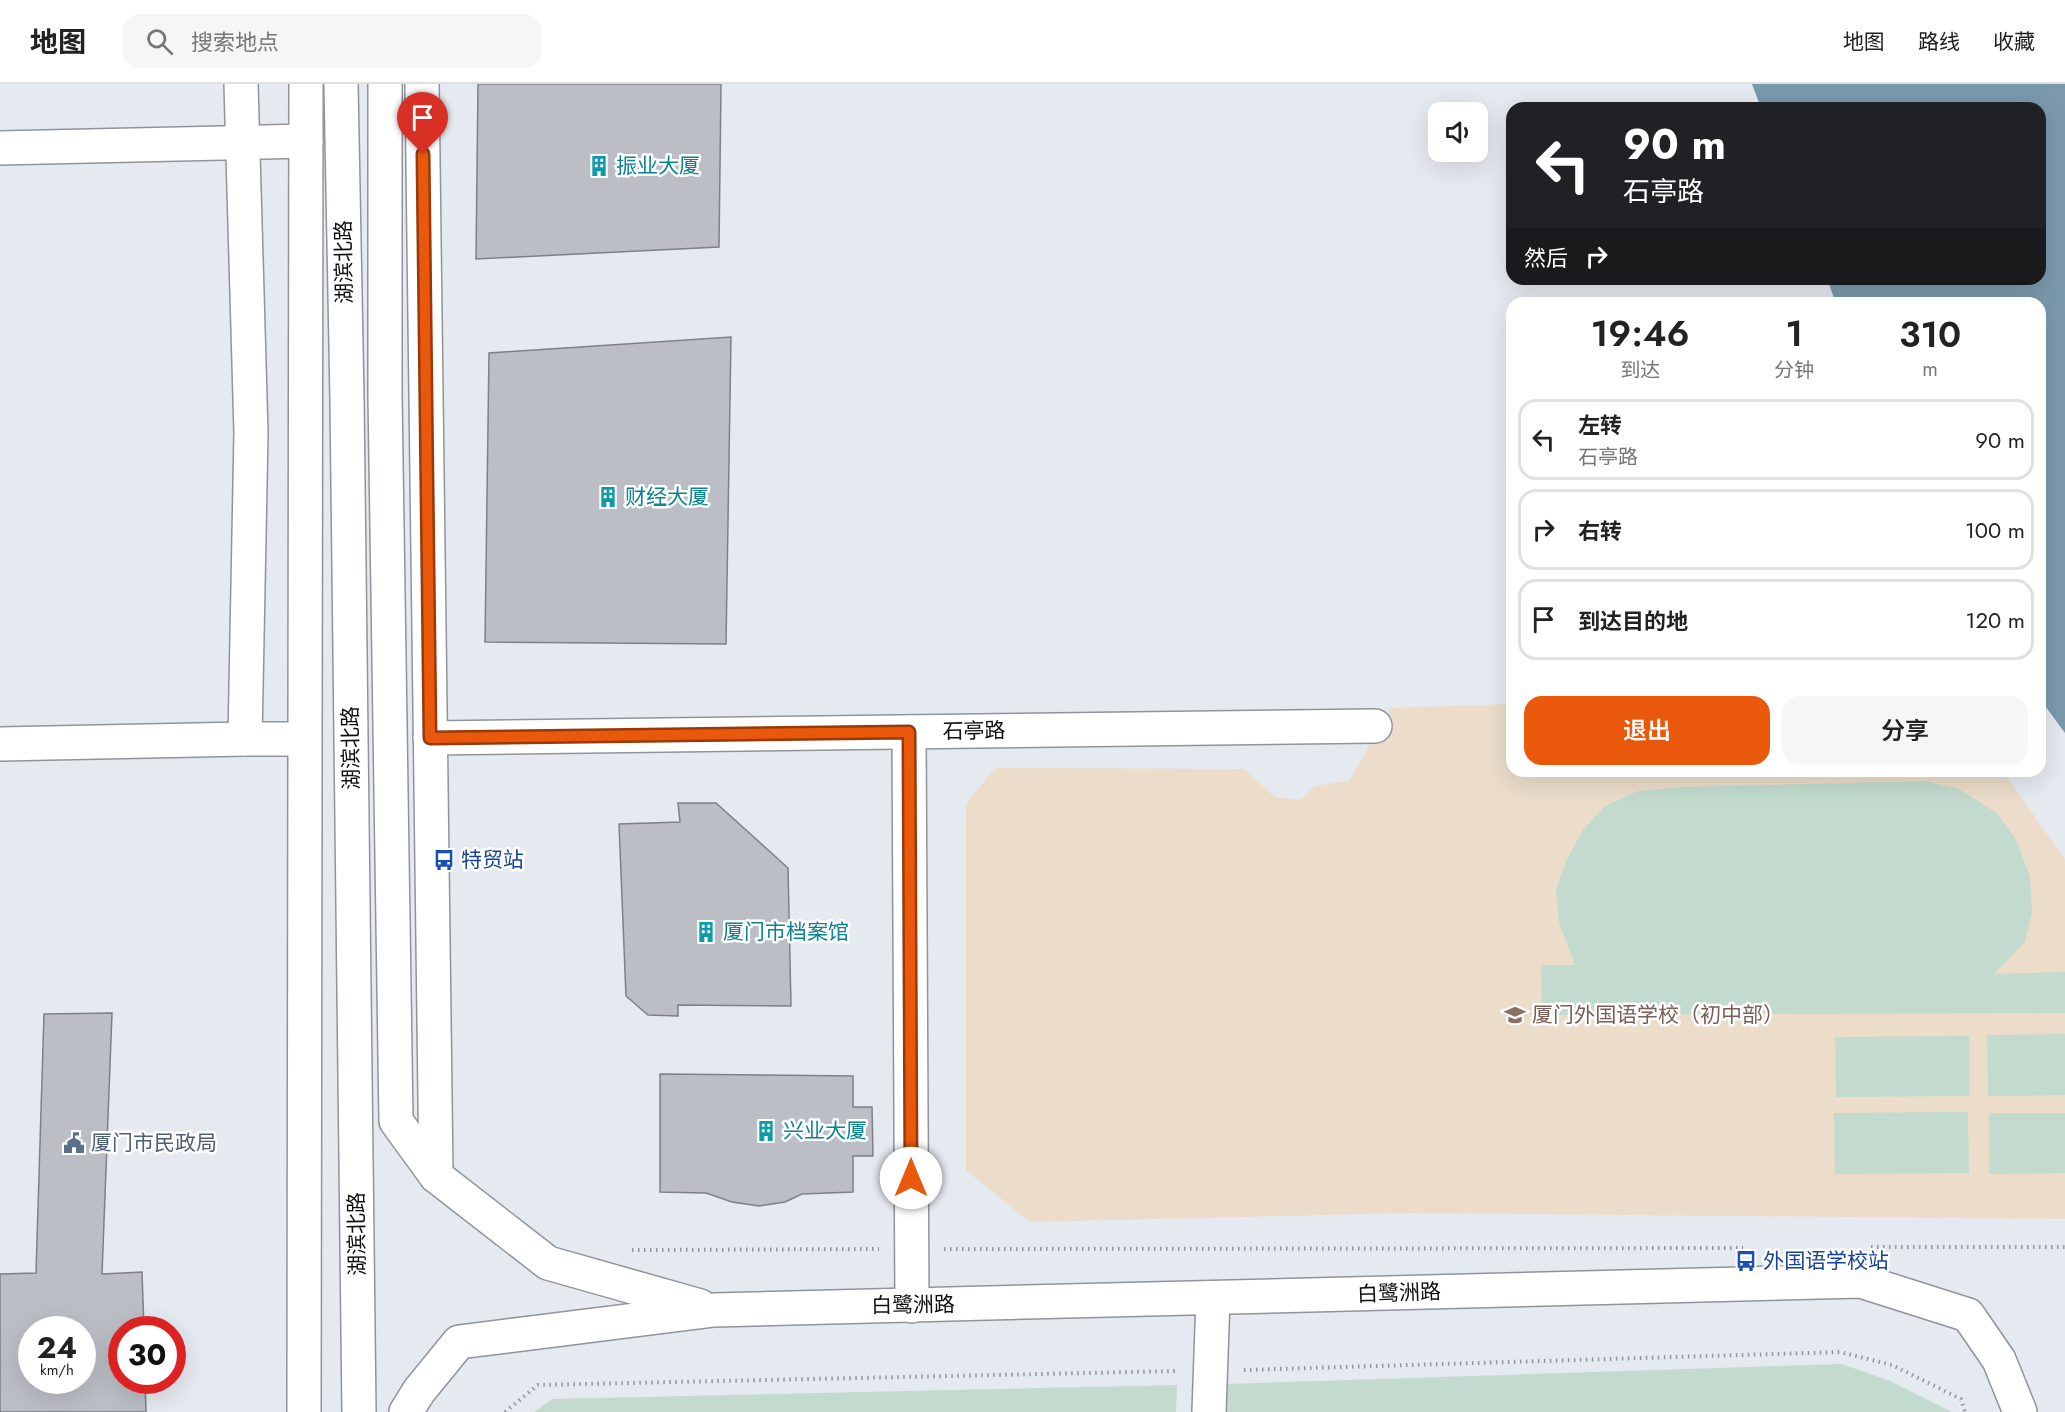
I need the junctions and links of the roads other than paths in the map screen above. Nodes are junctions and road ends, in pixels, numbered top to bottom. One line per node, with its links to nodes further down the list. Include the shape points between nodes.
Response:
1 (241, 84): 7 (street)
2 (306, 84): 6 (street)
3 (341, 84): 22 (street, 湖滨北路)
4 (385, 84): 15 (street, 湖滨北路, via 385,395)
5 (422, 84): 12 (street)
6 (306, 141): 7 (street); 13 (street)
7 (242, 142): 8 (street); 11 (street, via 251,433)
8 (0, 148)
9 (1375, 726): 10 (street, 石亭路)
10 (909, 732): 12 (street, 石亭路); 18 (street)
11 (245, 738): 13 (street); 14 (street)
12 (430, 738): 16 (street)
13 (304, 740): 21 (street)
14 (0, 744)
15 (396, 1121): 16 (street, 白鹭洲路)
16 (436, 1176): 19 (street, 白鹭洲路, via 548,1263)
17 (1213, 1298): 18 (street, 白鹭洲路); 23 (street); 24 (street, 白鹭洲路, via 1861,1281 1968,1315 1999,1360)
18 (912, 1306): 19 (street, 白鹭洲路)
19 (714, 1310): 20 (street, 白鹭洲路, via 459,1342)
20 (414, 1405)
21 (304, 1412)
22 (359, 1412)
23 (1209, 1412)
24 (2020, 1412)

